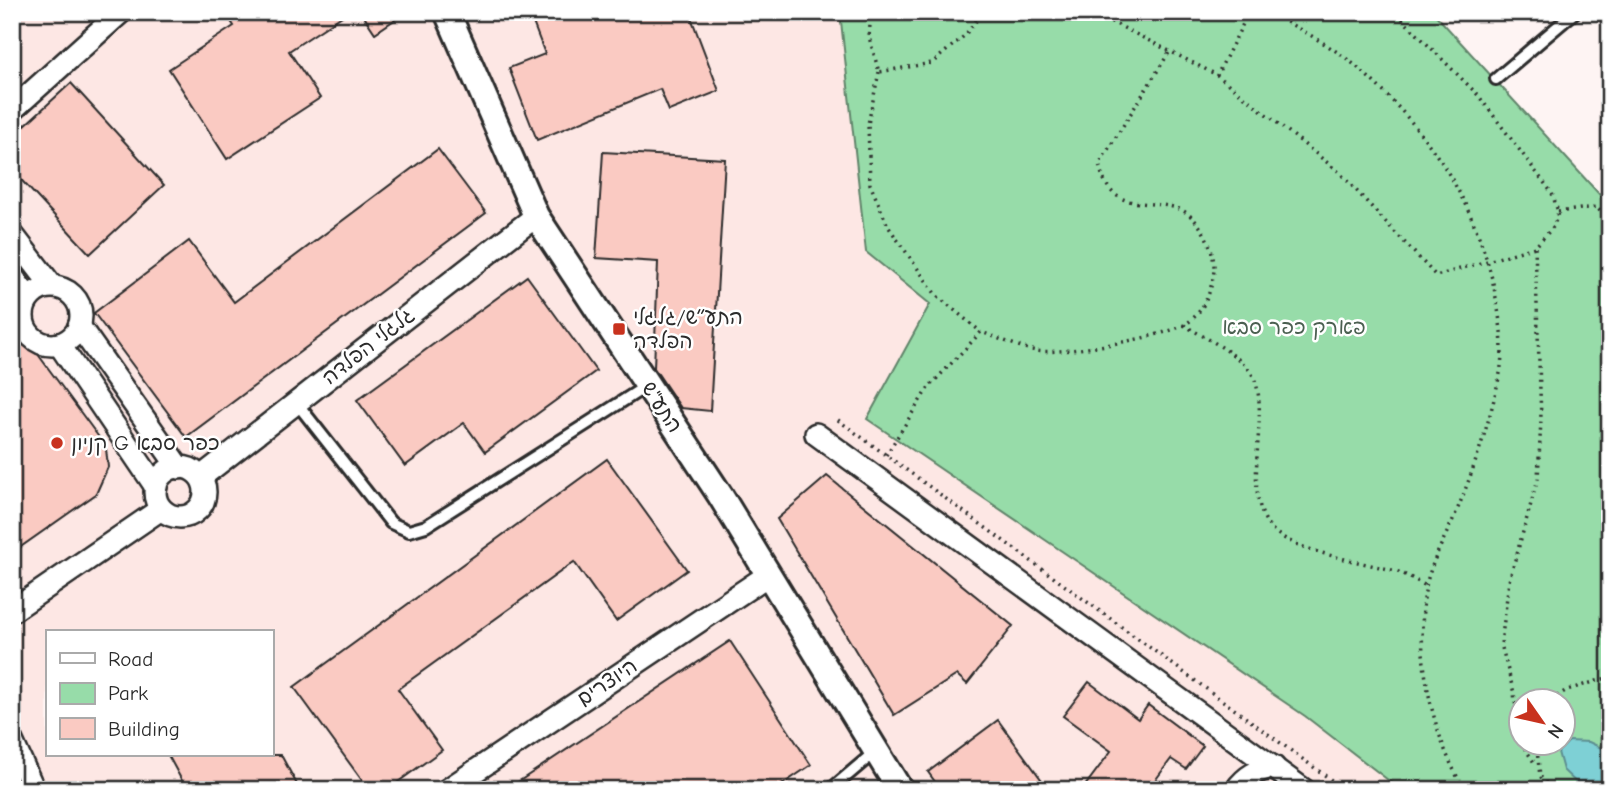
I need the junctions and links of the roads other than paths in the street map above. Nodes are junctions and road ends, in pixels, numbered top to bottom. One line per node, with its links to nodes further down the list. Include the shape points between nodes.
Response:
1 (121, 12): 5 (street)
2 (447, 12): 6 (street, התע"ש)
3 (1575, 12): 4 (lane)
4 (1496, 79)
5 (12, 110)
6 (536, 216): 13 (street, התע"ש); 14 (street, גלגלי הפלדה)
7 (12, 234): 9 (street)
8 (12, 276): 10 (street)
9 (52, 286): 10 (street); 11 (street, via 76,299)
10 (28, 298): 12 (street, via 22,314 27,331 40,343)
11 (79, 327): 12 (street); 16 (street)
12 (59, 344): 18 (street)
13 (648, 385): 14 (lane, via 426,526 408,531 391,523); 20 (street, התע"ש)
14 (296, 402): 17 (street, גלגלי הפלדה)
15 (816, 434): 24 (street)
16 (179, 468): 17 (street); 18 (street, via 164,473)
17 (201, 477): 19 (street, via 206,493 193,514 176,517)
18 (156, 486): 19 (street)
19 (162, 509): 21 (street)
20 (768, 575): 23 (street, התע"ש); 26 (street, היוצרים)
21 (12, 611)
22 (12, 741): 25 (street)
23 (876, 751): 27 (lane); 28 (street, התע"ש)
24 (1274, 767): 29 (street, via 1258,770); 30 (street)
25 (34, 790)
26 (447, 790)
27 (830, 790)
28 (900, 790)
29 (1236, 790)
30 (1304, 790)

